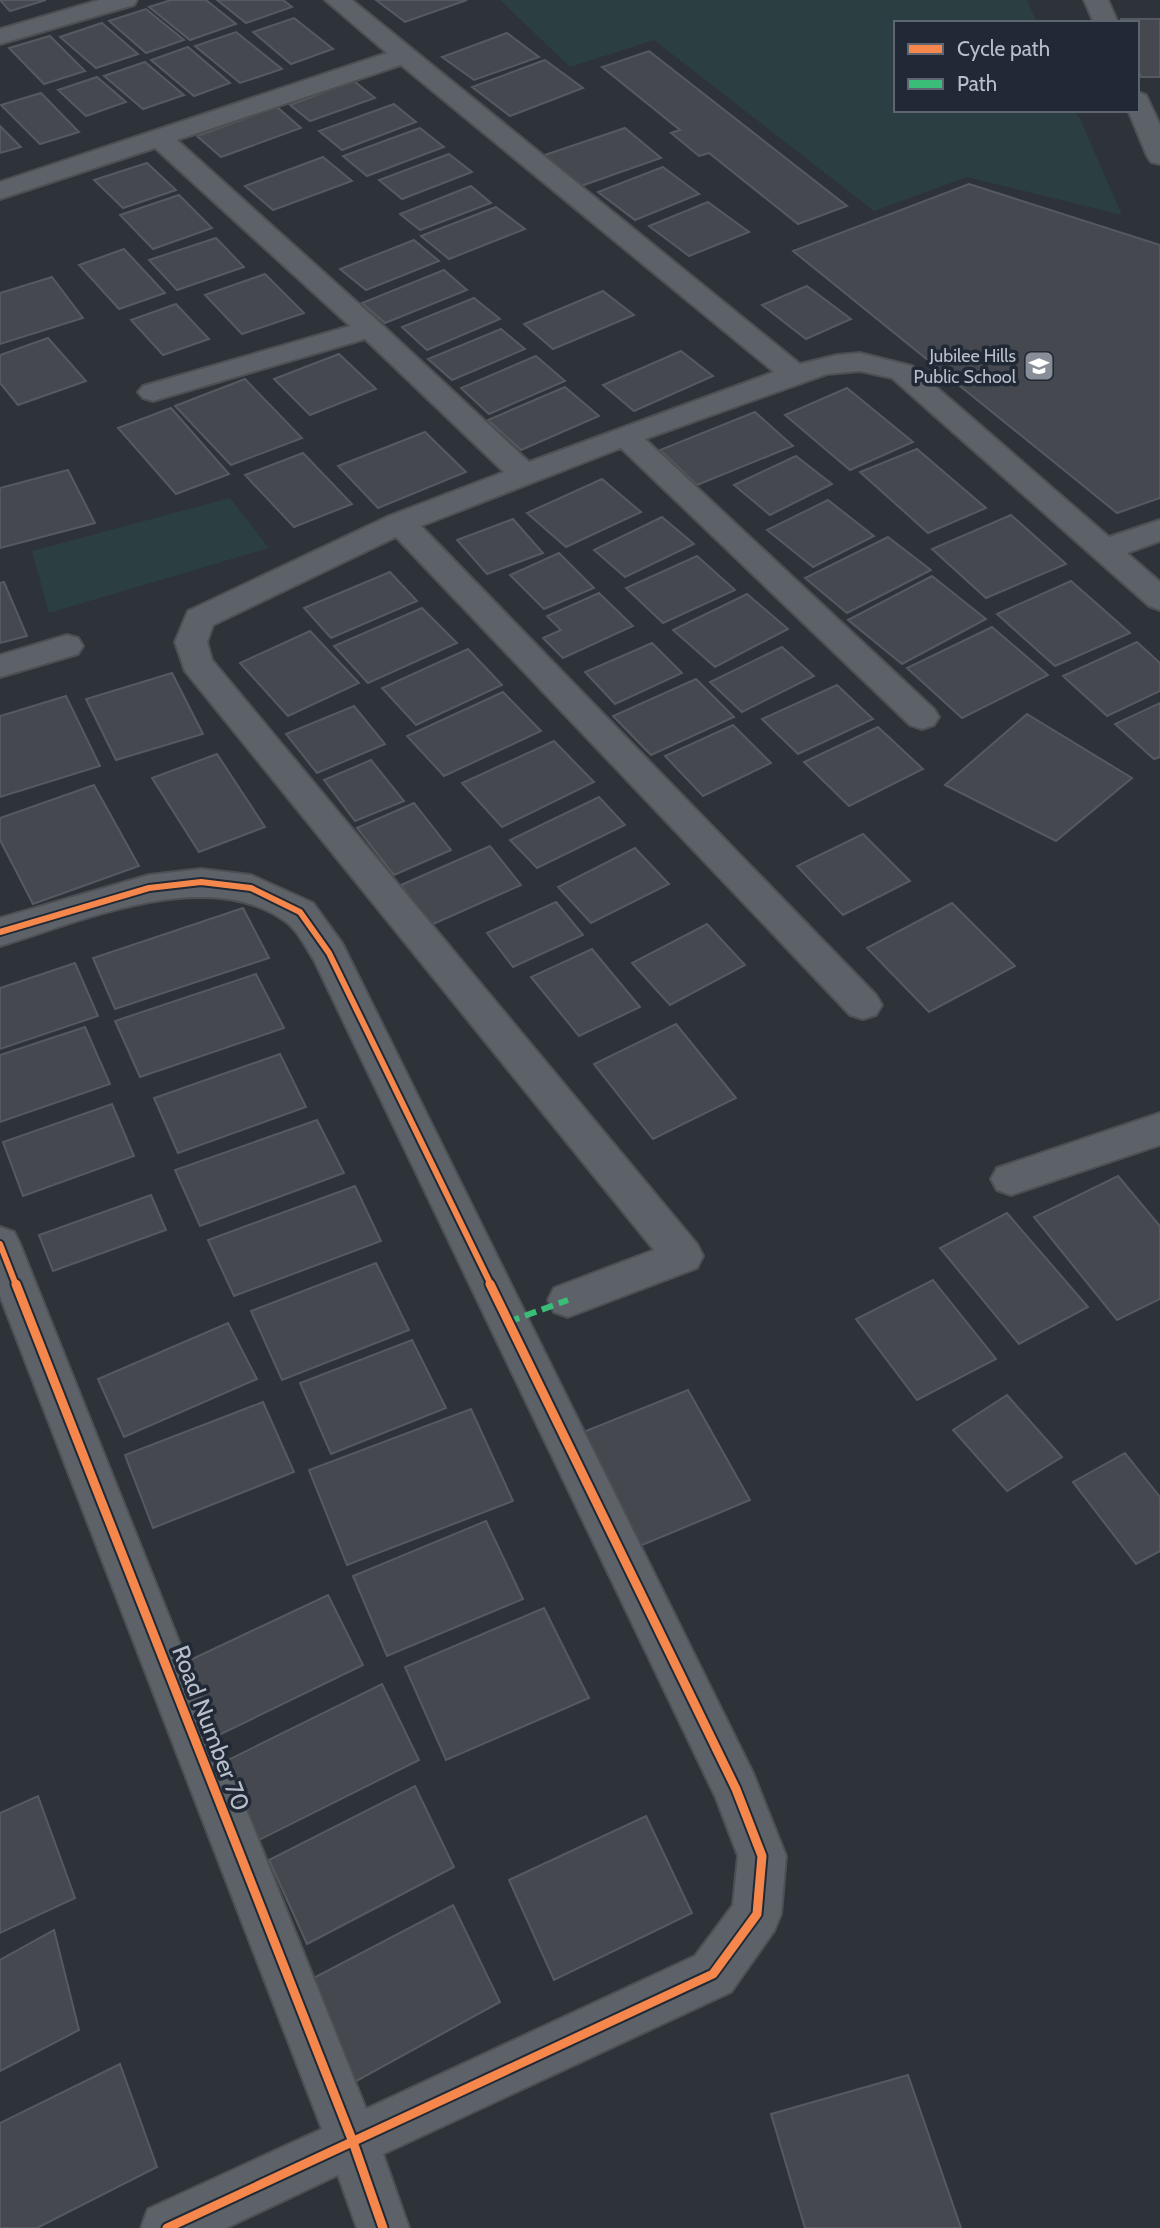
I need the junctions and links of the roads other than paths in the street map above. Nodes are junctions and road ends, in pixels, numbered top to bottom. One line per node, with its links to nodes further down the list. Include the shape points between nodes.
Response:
1 (125, 0): 5 (street)
2 (337, 0): 6 (street)
3 (1096, 0): 4 (street)
4 (1105, 21)
5 (4, 31)
6 (404, 56): 8 (street); 12 (street)
7 (1139, 105): 9 (street)
8 (158, 137): 10 (street); 11 (street)
9 (1160, 156)
10 (0, 191)
11 (370, 329): 13 (street); 15 (street)
12 (795, 374): 14 (street); 18 (street, via 849,360 876,362 902,372)
13 (153, 392)
14 (625, 436): 15 (street); 22 (street)
15 (524, 474): 16 (street)
16 (400, 523): 24 (street); 29 (street, via 199,619 191,642 197,663 683,1256)
17 (1160, 530): 18 (street)
18 (1107, 550): 19 (street)
19 (1160, 599)
20 (67, 646): 21 (street)
21 (0, 666)
22 (922, 717)
23 (0, 932): 30 (street, via 149,888 201,882 251,888 300,912 329,953 736,1789 762,1856 757,1914 713,1974)
24 (863, 1005)
25 (1160, 1129): 26 (street)
26 (1011, 1180)
27 (0, 1244): 28 (street, Road Number 70)
28 (10, 1298): 30 (street, Road Number 70)
29 (568, 1300)
30 (353, 2142): 31 (street); 32 (street, Road Number 70)
31 (167, 2228)
32 (383, 2228)

